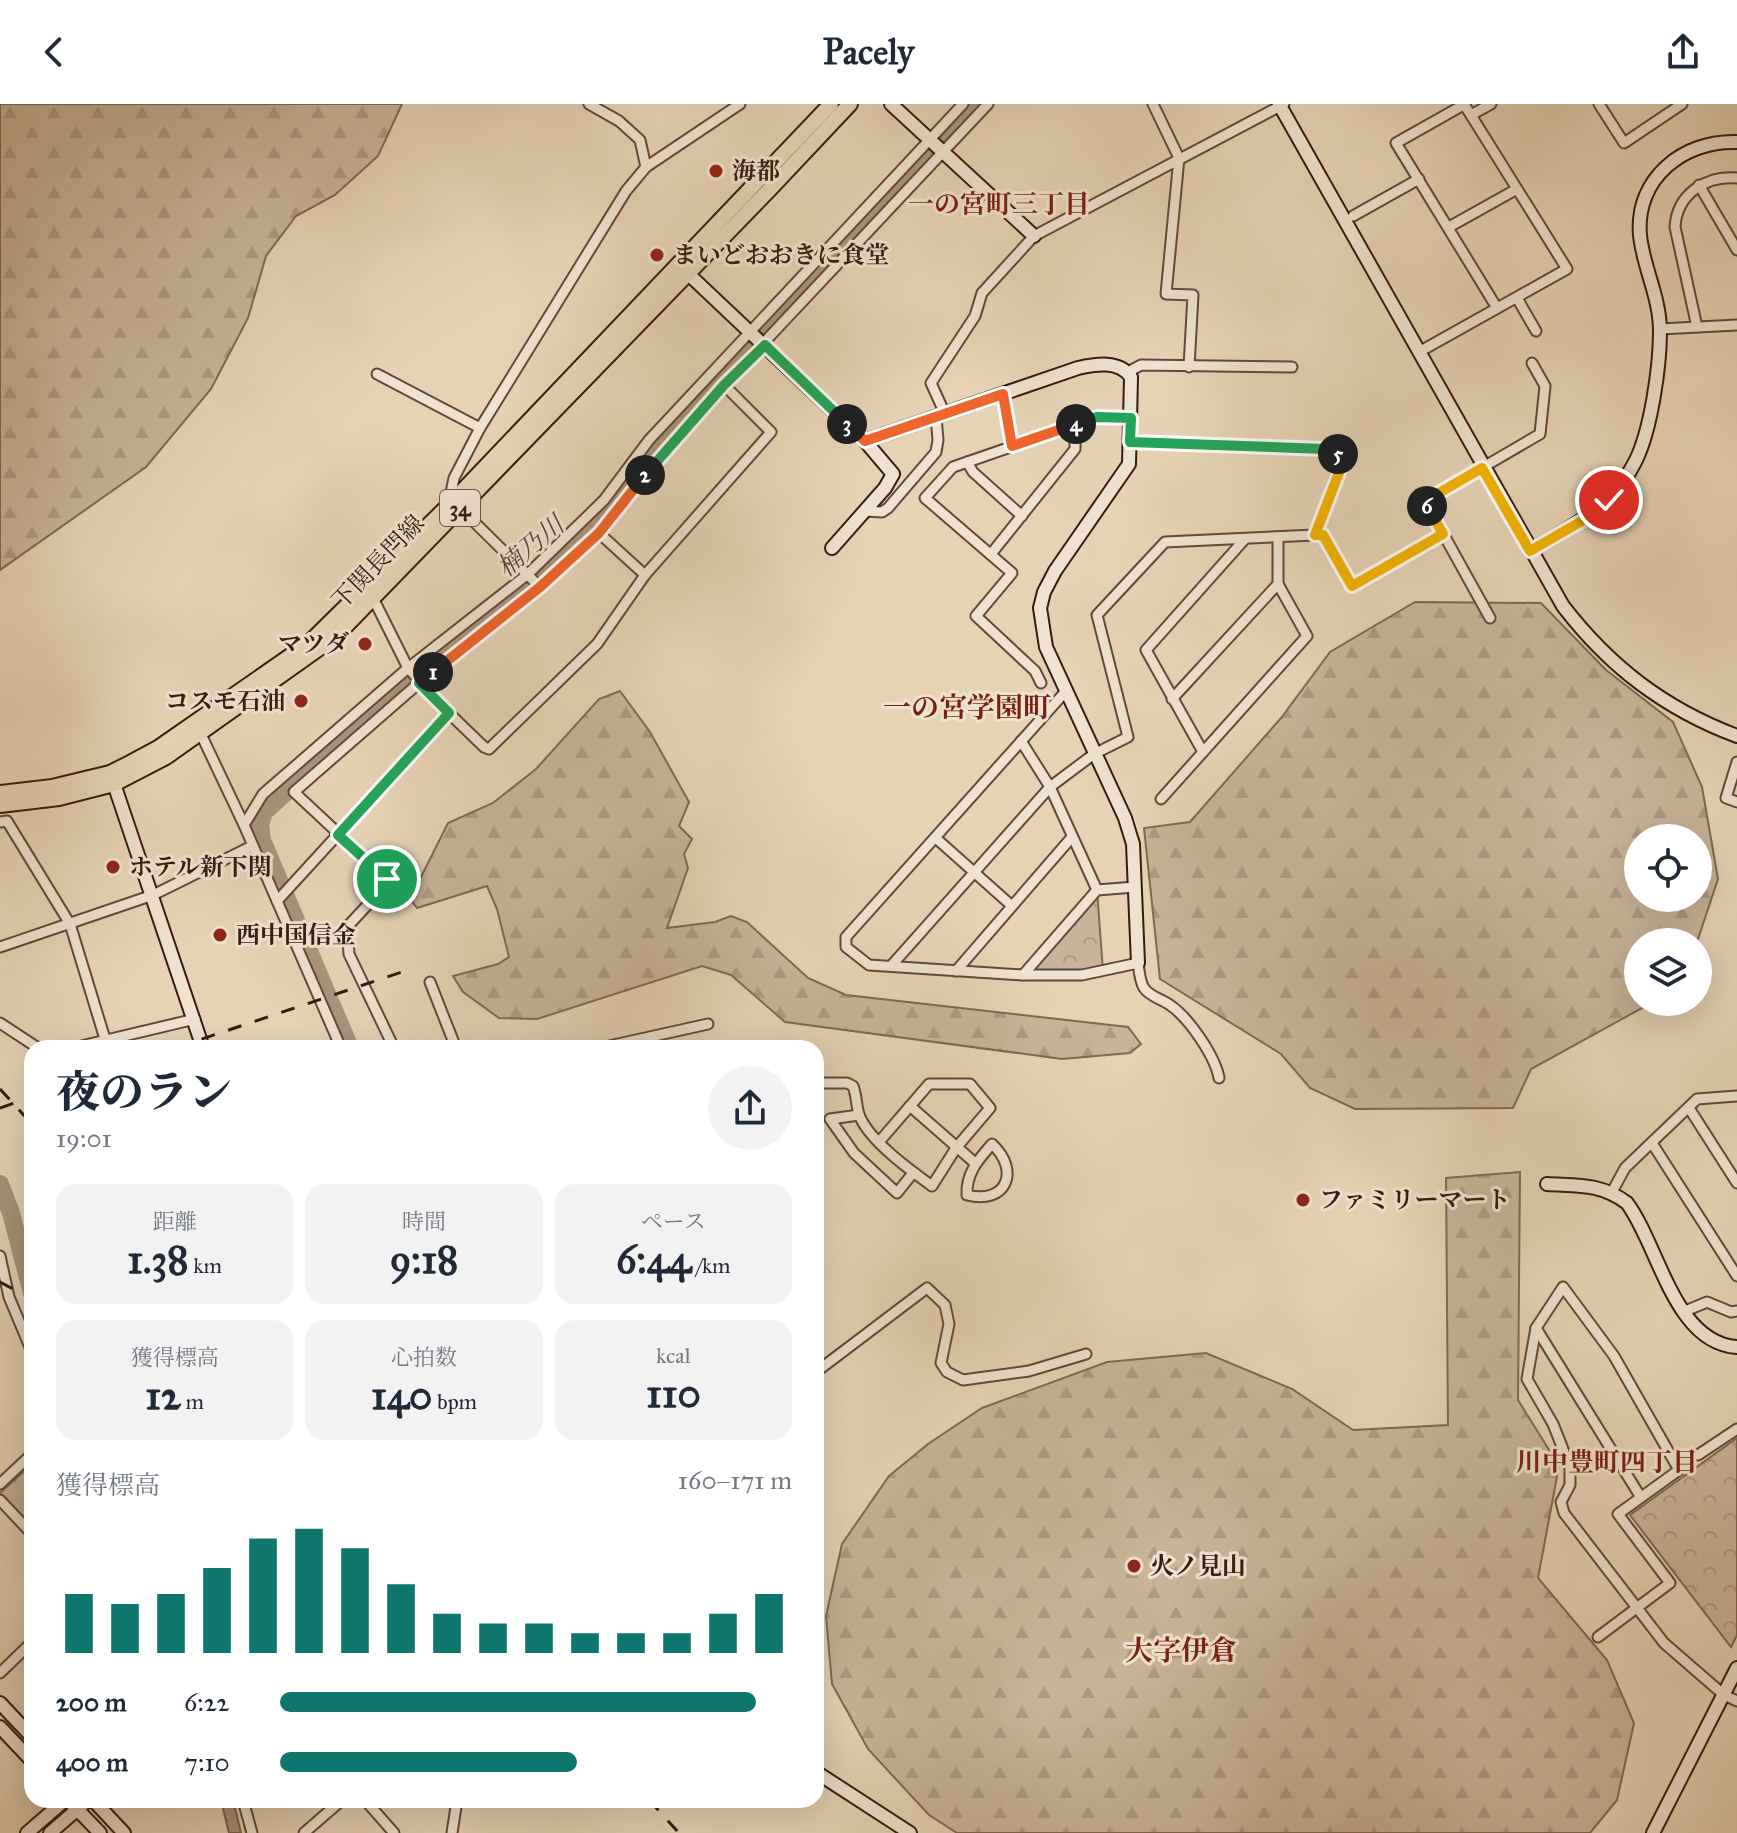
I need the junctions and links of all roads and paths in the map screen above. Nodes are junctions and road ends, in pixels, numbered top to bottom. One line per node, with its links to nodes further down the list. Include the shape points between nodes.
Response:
1 (589, 104): 18 (street, via 640,140)
2 (740, 104): 18 (street)
3 (831, 104): 27 (main road, 下関長門線 / 34)
4 (850, 104): 27 (main road, 下関長門線 / 34)
5 (891, 104): 16 (street)
6 (963, 104): 16 (street)
7 (988, 104): 16 (street)
8 (1153, 104): 17 (street)
9 (1464, 104): 14 (street); 20 (street, via 1396,143)
10 (1491, 104): 14 (street)
11 (1599, 104): 12 (street, via 1624,143)
12 (1682, 104)
13 (1281, 105): 17 (street); 35 (street)
14 (1471, 115): 22 (street)
15 (1737, 142): 32 (street, via 1692,148 1662,169 1648,191 1640,236)
16 (934, 146): 25 (street); 34 (street); 34 (street)
17 (1179, 158): 25 (street); 37 (street, via 1166,294 1193,295)
18 (646, 167): 46 (street)
19 (1737, 178): 21 (street)
20 (1419, 179): 23 (street); 24 (street)
21 (1699, 185): 26 (street); 31 (street, via 1680,203 1675,227)
22 (1517, 189): 24 (street); 28 (street, via 1567,269)
23 (1353, 216)
24 (1449, 227): 29 (street)
25 (1034, 236): 43 (street, via 982,293 975,316 931,383)
26 (1737, 250)
27 (683, 270): 34 (street); 52 (main road, 下関長門線 / 34)
28 (1517, 298): 29 (street); 33 (street)
29 (1497, 308): 35 (street)
30 (1737, 325): 31 (street)
31 (1697, 327): 32 (street)
32 (1660, 329): 61 (street, via 1644,443 1627,478 1600,509)
33 (1536, 331)
34 (757, 338): 41 (street); 47 (street); 63 (street, via 649,440 604,500)
35 (1419, 352): 51 (street)
36 (1532, 363): 51 (street, via 1545,386 1540,434)
37 (1189, 367): 38 (street); 39 (street, via 1141,365)
38 (1292, 367)
39 (1128, 372): 42 (street, via 1118,366 1085,367); 44 (street, via 1133,383)
40 (377, 374): 46 (street)
41 (724, 385): 55 (street); 64 (street, via 771,432)
42 (1003, 394): 43 (street); 49 (street)
43 (941, 415): 47 (street); 53 (street, via 936,452 888,508)
44 (1131, 418): 45 (street, via 1097,417); 48 (street)
45 (1075, 424): 49 (street); 54 (street, via 1075,449)
46 (480, 428): 52 (street, via 454,478)
47 (865, 441): 53 (street, via 893,474)
48 (1130, 442): 57 (street, via 1334,451 1340,455 1340,470); 72 (street, via 1129,464 1044,592 1040,608 1046,647)
49 (1012, 446): 50 (street)
50 (967, 462): 54 (street); 62 (street, via 953,467 925,498)
51 (1482, 468): 56 (street, via 1425,501); 61 (street)
52 (454, 504): 63 (street); 67 (main road, 下関長門線 / 34)
53 (865, 511): 60 (street)
54 (1022, 516): 62 (street)
55 (599, 533): 64 (street); 66 (street)
56 (1443, 534): 57 (street, via 1352,586 1323,535); 68 (street)
57 (1315, 535): 58 (street)
58 (1278, 538): 59 (street); 65 (street)
59 (1244, 540): 73 (street, via 1146,650); 79 (street, via 1165,542 1097,615 1128,737)
60 (832, 548)
61 (1530, 551): 76 (street, via 1563,606 1616,666 1677,710)
62 (991, 554): 71 (street, via 1012,573 976,616 1035,671)
63 (528, 574): 66 (street); 69 (street)
64 (645, 575): 74 (street, via 597,644 489,749)
65 (1278, 584): 73 (street); 78 (street, via 1307,636)
66 (540, 587): 70 (street)
67 (371, 593): 69 (street); 75 (main road, 下関長門線 / 34)
68 (1490, 618)
69 (408, 668): 70 (street); 88 (street, via 263,794)
70 (419, 683): 74 (street); 89 (street, via 294,792)
71 (1041, 683)
72 (1066, 691): 77 (street); 79 (street)
73 (1172, 699): 78 (street)
74 (449, 713): 89 (street)
75 (198, 727): 81 (main road, 下関長門線 / 34); 88 (street)
76 (1737, 736)
77 (1021, 741): 82 (street); 102 (street, via 846,937 846,947 869,965)
78 (1203, 752): 84 (street)
79 (1094, 754): 82 (street); 94 (street, via 1125,818 1133,844)
80 (1737, 762): 85 (street, via 1726,798)
81 (112, 778): 83 (main road, 下関長門線 / 34); 86 (main road, 下関長門線 / 34, via 59,798); 96 (street)
82 (1050, 787): 90 (street); 93 (street)
83 (0, 793)
84 (1161, 799)
85 (1737, 802)
86 (0, 805)
87 (0, 822): 99 (street, via 7,821)
88 (244, 825): 92 (street)
89 (338, 835): 97 (street); 113 (street, via 387,879 347,927 347,940)
90 (1072, 837): 95 (street); 98 (street)
91 (938, 840): 93 (street)
92 (252, 846): 96 (street); 97 (street)
93 (974, 872): 98 (street); 102 (street)
94 (1135, 887): 95 (street); 101 (street)
95 (1097, 890): 104 (street)
96 (153, 895): 99 (street); 106 (street)
97 (277, 901): 112 (street)
98 (1012, 906): 103 (street)
99 (70, 924): 100 (street); 109 (street)
100 (0, 947)
101 (1138, 963): 104 (street, via 1082,975); 116 (street, via 1143,987 1173,1007 1210,1052)
102 (891, 966): 103 (street)
103 (956, 971): 104 (street)
104 (1023, 975)
105 (430, 982): 114 (street)
106 (195, 1019): 109 (street); 111 (street)
107 (0, 1023): 110 (street)
108 (708, 1024): 115 (street)
109 (105, 1039)
110 (26, 1040)
111 (201, 1040)
112 (338, 1040)
113 (390, 1040)
114 (453, 1040)
115 (636, 1040)
116 (1219, 1078)
117 (824, 1083): 121 (street, via 853,1086)
118 (1737, 1096): 120 (street, via 1697,1099)
119 (910, 1106): 122 (street); 124 (street); 124 (street, via 929,1084 970,1084 990,1108)
120 (1689, 1108): 123 (street); 127 (street)
121 (859, 1115): 122 (street); 126 (street, via 830,1119 854,1153 897,1193)
122 (879, 1142): 126 (street)
123 (1652, 1143): 129 (street, via 1625,1168); 131 (street)
124 (956, 1148): 125 (street); 126 (street, via 932,1186)
125 (975, 1163): 125 (street, via 966,1181 967,1195 991,1196 1005,1185 1009,1172 1004,1155 992,1144)
126 (913, 1173)
127 (1737, 1183)
128 (1547, 1184): 129 (street)
129 (1612, 1192): 134 (street, via 1633,1212)
130 (0, 1256): 132 (street)
131 (1737, 1276)
132 (4, 1296): 136 (street)
133 (1737, 1311): 134 (street, via 1707,1302)
134 (1683, 1312): 137 (street, via 1707,1336)
135 (1536, 1328): 144 (street); 144 (street, via 1563,1287 1614,1356 1679,1470); 147 (street, via 1527,1379 1570,1467 1570,1485 1561,1502 1564,1513)
136 (24, 1336)
137 (1737, 1347)
138 (1086, 1354): 139 (street, via 1029,1371 963,1380 941,1363 949,1324 945,1305 927,1288)
139 (824, 1366)
140 (1737, 1429): 141 (street)
141 (1698, 1455)
142 (24, 1462): 143 (street)
143 (0, 1484)
144 (1640, 1496): 147 (street, via 1618,1514 1670,1583)
145 (0, 1500): 146 (street)
146 (24, 1526)
147 (1636, 1609): 148 (street); 152 (street, via 1664,1643)
148 (1598, 1637)
149 (24, 1650): 151 (street)
150 (1737, 1668): 152 (street)
151 (0, 1673)
152 (1724, 1695): 153 (street); 176 (street)
153 (1737, 1701)
154 (0, 1703): 156 (street)
155 (0, 1727): 157 (street)
156 (24, 1728)
157 (24, 1752)
158 (824, 1777): 175 (street)
159 (63, 1808): 167 (street)
160 (67, 1808): 168 (street)
161 (75, 1808): 169 (street)
162 (98, 1808): 170 (street)
163 (245, 1808): 171 (street)
164 (333, 1808): 172 (street)
165 (372, 1808): 173 (street)
166 (456, 1808): 174 (street)
167 (27, 1833)
168 (50, 1833)
169 (100, 1833)
170 (124, 1833)
171 (252, 1833)
172 (304, 1833)
173 (394, 1833)
174 (452, 1833)
175 (910, 1833)
176 (1653, 1833)

